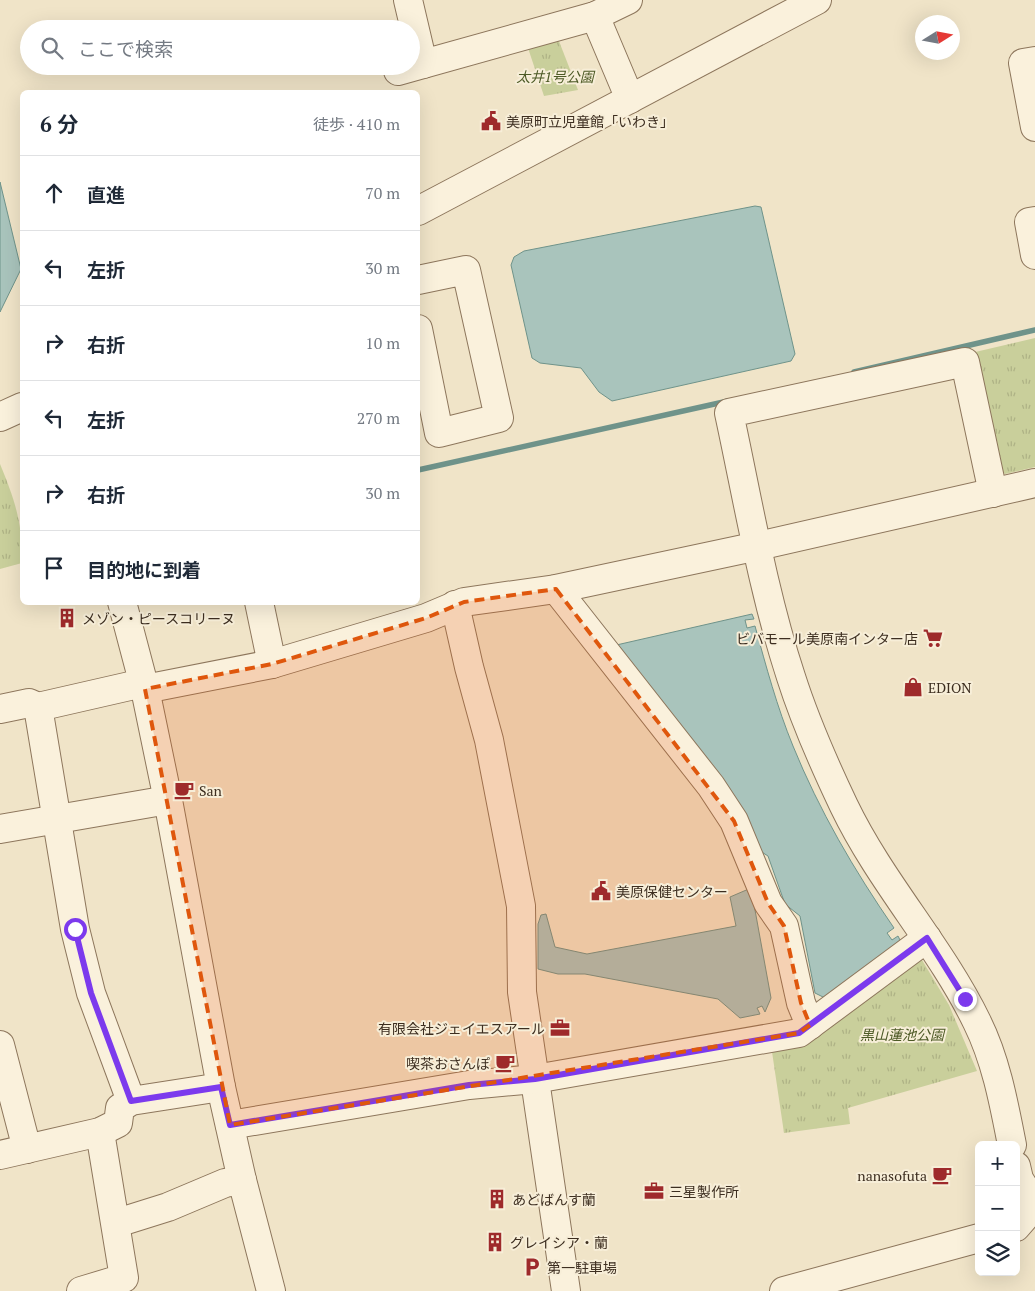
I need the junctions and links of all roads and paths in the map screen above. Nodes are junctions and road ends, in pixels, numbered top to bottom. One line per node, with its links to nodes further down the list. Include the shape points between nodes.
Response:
1 (408, 0): 5 (street)
2 (628, 0): 4 (street)
3 (817, 0): 8 (street)
4 (596, 16): 7 (street); 8 (street)
5 (409, 20)
6 (1035, 61): 9 (street, via 1023,63)
7 (420, 65)
8 (630, 99): 10 (street)
9 (1035, 127)
10 (420, 210)
11 (1035, 221): 12 (street, via 1029,222)
12 (1035, 255)
13 (420, 280): 14 (street, via 466,270 499,418 439,433)
14 (420, 339)
15 (20, 409): 16 (street)
16 (0, 417)
17 (1035, 483): 18 (street)
18 (993, 493): 19 (street); 19 (street, via 965,362 729,414)
19 (758, 546): 20 (street); 31 (street, via 790,677 816,746 880,871)
20 (556, 589): 21 (street); 32 (street, via 711,786 734,821 768,904 784,926 801,1004)
21 (455, 604): 24 (street, via 426,618); 34 (street, via 489,740 521,906 522,992)
22 (123, 605): 25 (street)
23 (259, 605): 24 (street)
24 (272, 664): 25 (street)
25 (144, 686): 26 (street); 28 (street)
26 (38, 707): 27 (street, via 30,703); 29 (street)
27 (0, 709)
28 (168, 800): 29 (street); 35 (street)
29 (58, 818): 30 (street); 36 (street, via 75,929 91,993)
30 (0, 829)
31 (927, 938): 32 (street); 39 (street, via 957,984 978,1025 992,1063)
32 (810, 1025): 34 (street, via 799,1033)
33 (0, 1045): 40 (street)
34 (535, 1079): 37 (street, via 469,1085); 50 (street)
35 (221, 1087): 36 (street); 37 (street)
36 (131, 1101): 38 (street, via 120,1108 118,1123)
37 (230, 1125): 42 (street)
38 (100, 1132): 40 (street); 46 (street)
39 (1011, 1141)
40 (27, 1149): 41 (street)
41 (0, 1155)
42 (242, 1180): 46 (street, via 225,1183 168,1207); 49 (street)
43 (1020, 1181): 44 (street)
44 (1035, 1205): 45 (street)
45 (1020, 1222)
46 (117, 1223): 48 (street, via 124,1278)
47 (975, 1239): 51 (street)
48 (81, 1291)
49 (272, 1291)
50 (566, 1291)
51 (784, 1291)

